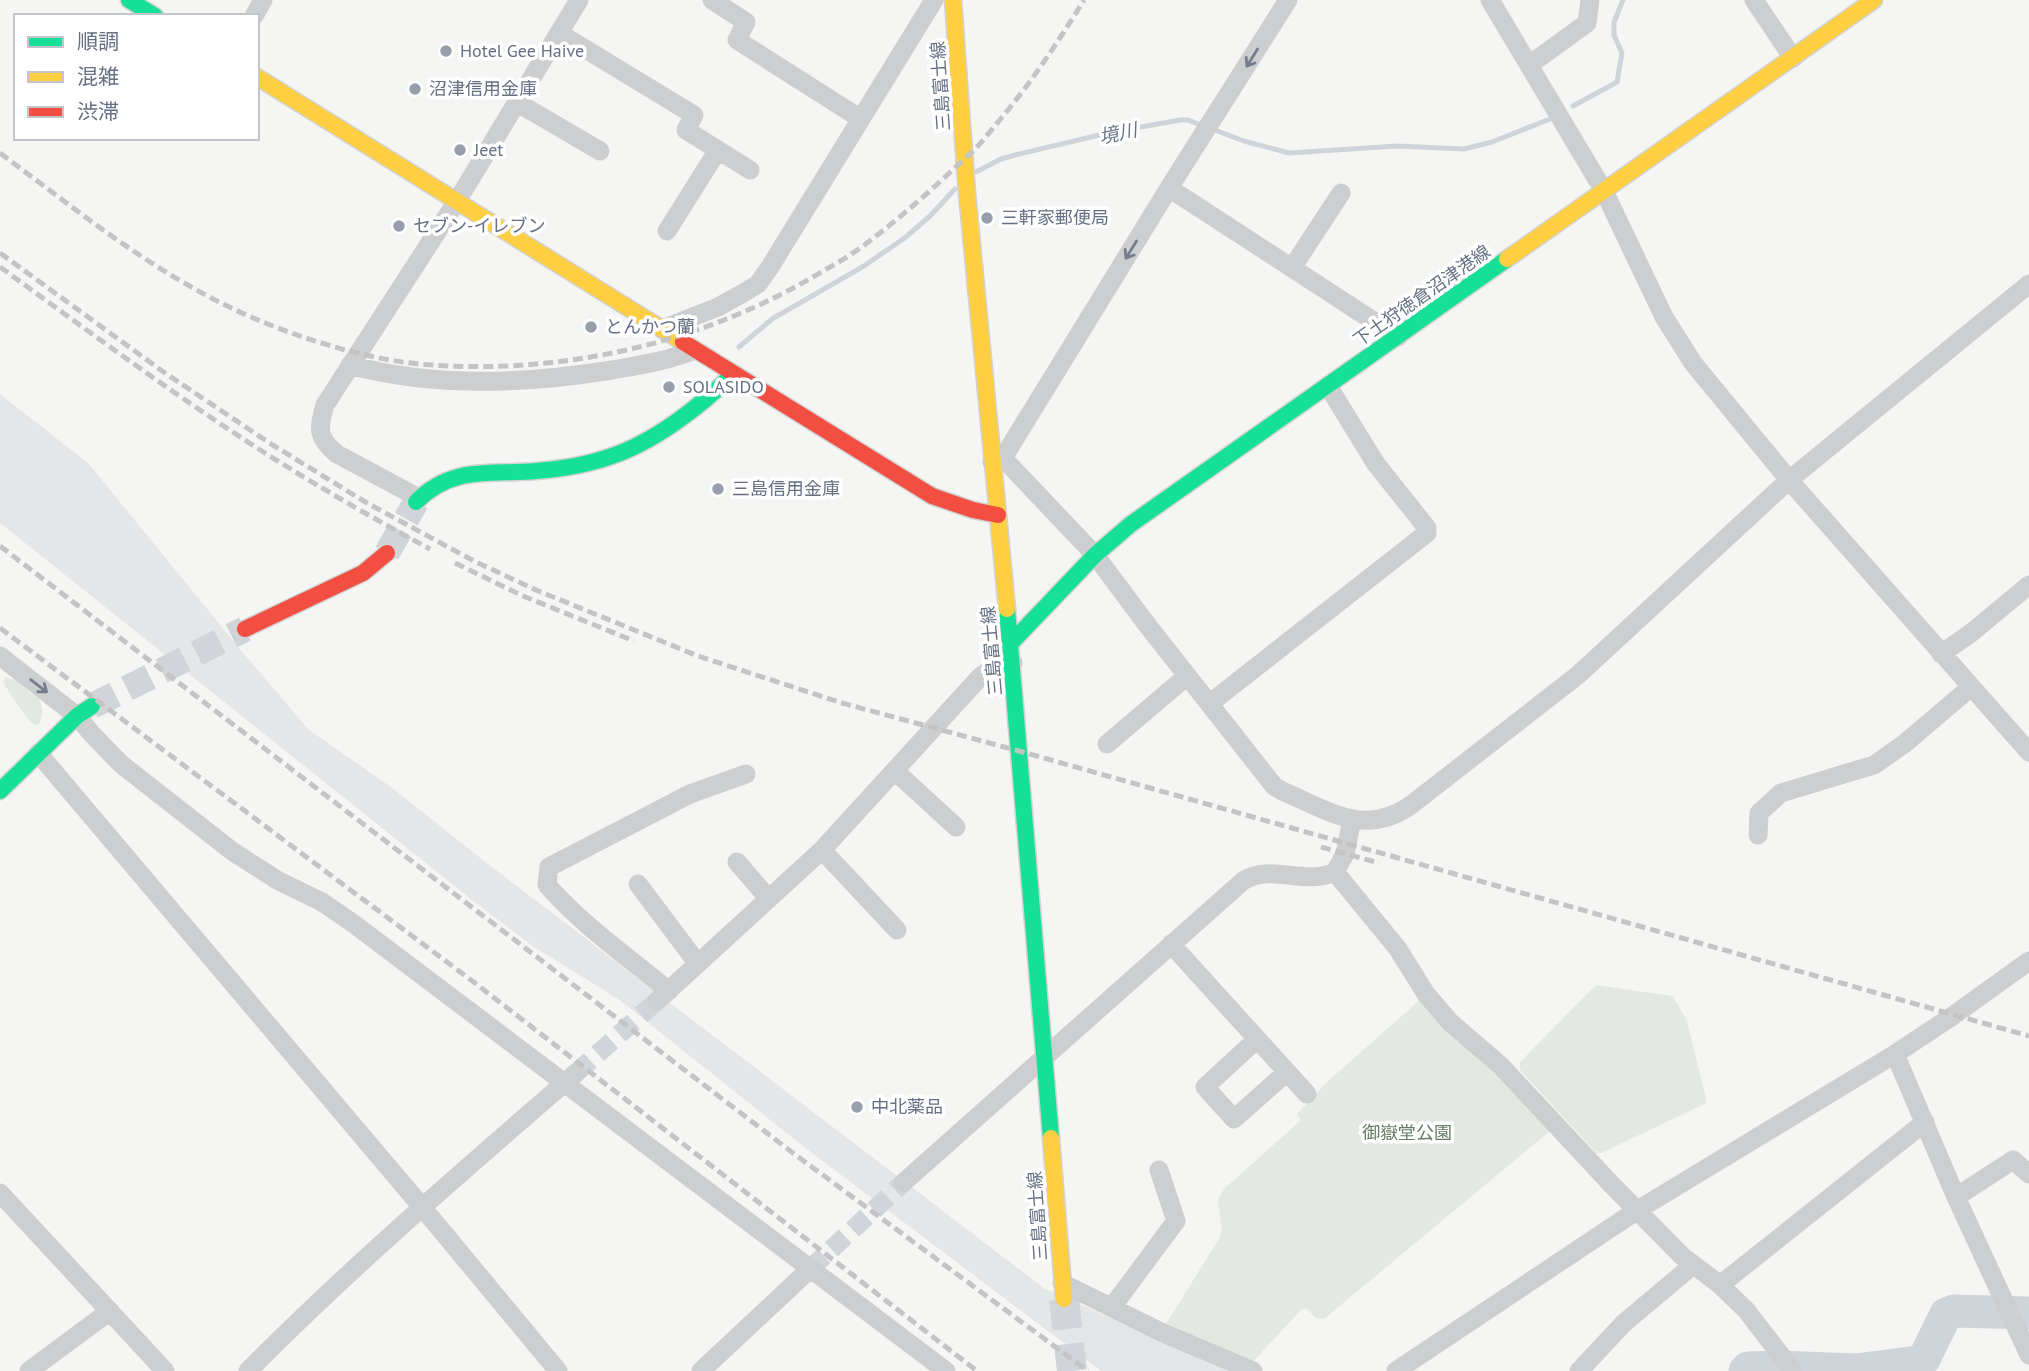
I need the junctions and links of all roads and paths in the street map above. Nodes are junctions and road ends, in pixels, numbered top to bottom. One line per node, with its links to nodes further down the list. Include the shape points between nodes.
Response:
1 (129, 0): 11 (main road)
2 (579, 0): 12 (street)
3 (712, 0): 17 (street, via 746,22 737,40)
4 (934, 0): 17 (street)
5 (953, 0): 34 (main road, 三島富士線, via 967,193)
6 (1288, 0): 21 (street, one-way to 21)
7 (1490, 0): 14 (street)
8 (1590, 0): 14 (street, via 1587,23)
9 (1754, 0): 13 (street)
10 (1874, 0): 13 (main road, 下土狩徳倉沼津港線)
11 (152, 14)
12 (559, 33): 16 (street); 18 (street, via 694,115 686,130)
13 (1793, 58): 22 (main road, 下土狩徳倉沼津港線)
14 (1529, 65): 22 (street)
15 (259, 78): 24 (main road)
16 (518, 103): 19 (street); 24 (street)
17 (861, 119): 28 (street, via 758,284 718,307)
18 (718, 150): 20 (street); 25 (street)
19 (600, 151)
20 (750, 170)
21 (1169, 188): 26 (street); 34 (street, one-way to 34)
22 (1604, 191): 29 (main road, 下土狩徳倉沼津港線); 35 (street, via 1678,340)
23 (1340, 193): 26 (street)
24 (457, 201): 28 (main road); 31 (street)
25 (667, 231)
26 (1293, 268): 29 (street)
27 (2029, 284): 35 (street)
28 (662, 329): 30 (main road)
29 (1398, 337): 33 (main road, 下土狩徳倉沼津港線)
30 (695, 350): 31 (street, via 671,360 542,379 473,382 383,374); 32 (main road)
31 (350, 365): 36 (street, via 325,405 319,424 321,436 346,460)
32 (733, 374): 36 (main road, via 681,416 611,457 567,467 488,471 451,479); 37 (main road, via 932,496)
33 (1328, 386): 39 (main road, 下土狩徳倉沼津港線, via 1131,524); 47 (street, via 1376,464 1427,533)
34 (997, 460): 37 (main road, 三島富士線); 39 (street)
35 (1789, 480): 43 (street); 55 (street, via 1568,684 1397,815 1376,821)
36 (417, 500)
37 (998, 515): 42 (main road, 三島富士線)
38 (387, 553): 41 (main road, via 363,573)
39 (1095, 555): 42 (main road, 下土狩徳倉沼津港線); 45 (street)
40 (2029, 585): 43 (street)
41 (245, 629)
42 (1012, 654): 52 (street, via 980,677); 69 (main road, 三島富士線)
43 (1941, 654): 46 (street)
44 (0, 656): 48 (street, one-way to 48)
45 (1187, 676): 47 (street); 49 (street)
46 (1971, 687): 50 (street); 57 (street, via 1874,765 1781,793 1759,813)
47 (1209, 704): 55 (street, via 1274,786)
48 (85, 711): 51 (main road); 71 (street, via 91,733 121,764 232,851 322,902)
49 (1107, 744)
50 (2029, 752)
51 (38, 753): 54 (main road); 79 (street)
52 (895, 771): 56 (street); 58 (street)
53 (746, 774): 66 (street, via 690,794 549,867 547,885 663,996)
54 (0, 791)
55 (1352, 819): 60 (street, via 1345,853)
56 (956, 827)
57 (1758, 835)
58 (822, 850): 62 (street); 63 (street)
59 (737, 862): 62 (street)
60 (1335, 872): 64 (street, via 1318,877 1249,876); 80 (street, via 1398,949 1438,1009 1501,1066)
61 (638, 884): 66 (street)
62 (769, 899): 66 (street)
63 (897, 930)
64 (1171, 944): 67 (street); 69 (street)
65 (2029, 961): 68 (street)
66 (698, 964)
67 (1257, 1039): 70 (street); 70 (street, via 1205,1087 1234,1119)
68 (1895, 1054): 73 (street); 80 (street)
69 (1045, 1055): 76 (street); 84 (main road, 三島富士線)
70 (1287, 1072): 72 (street)
71 (570, 1078): 79 (street); 82 (street)
72 (1307, 1094)
73 (1925, 1122): 78 (street); 83 (street)
74 (1159, 1170): 85 (street, via 1176,1221)
75 (2029, 1174): 78 (street, via 2013,1160)
76 (904, 1182)
77 (0, 1194): 86 (street)
78 (1956, 1197): 87 (street)
79 (422, 1207): 90 (street); 91 (street)
80 (1636, 1211): 81 (street); 95 (street)
81 (1693, 1265): 83 (street); 96 (street, via 1624,1323)
82 (810, 1269): 92 (street); 93 (street)
83 (1720, 1285): 97 (street, via 1746,1310)
84 (1063, 1291): 85 (street)
85 (1112, 1307): 94 (street)
86 (110, 1311): 88 (street); 89 (street)
87 (2029, 1355)
88 (29, 1371)
89 (165, 1371)
90 (248, 1371)
91 (558, 1371)
92 (701, 1371)
93 (946, 1371)
94 (1253, 1371)
95 (1396, 1371)
96 (1579, 1371)
97 (1793, 1371)

